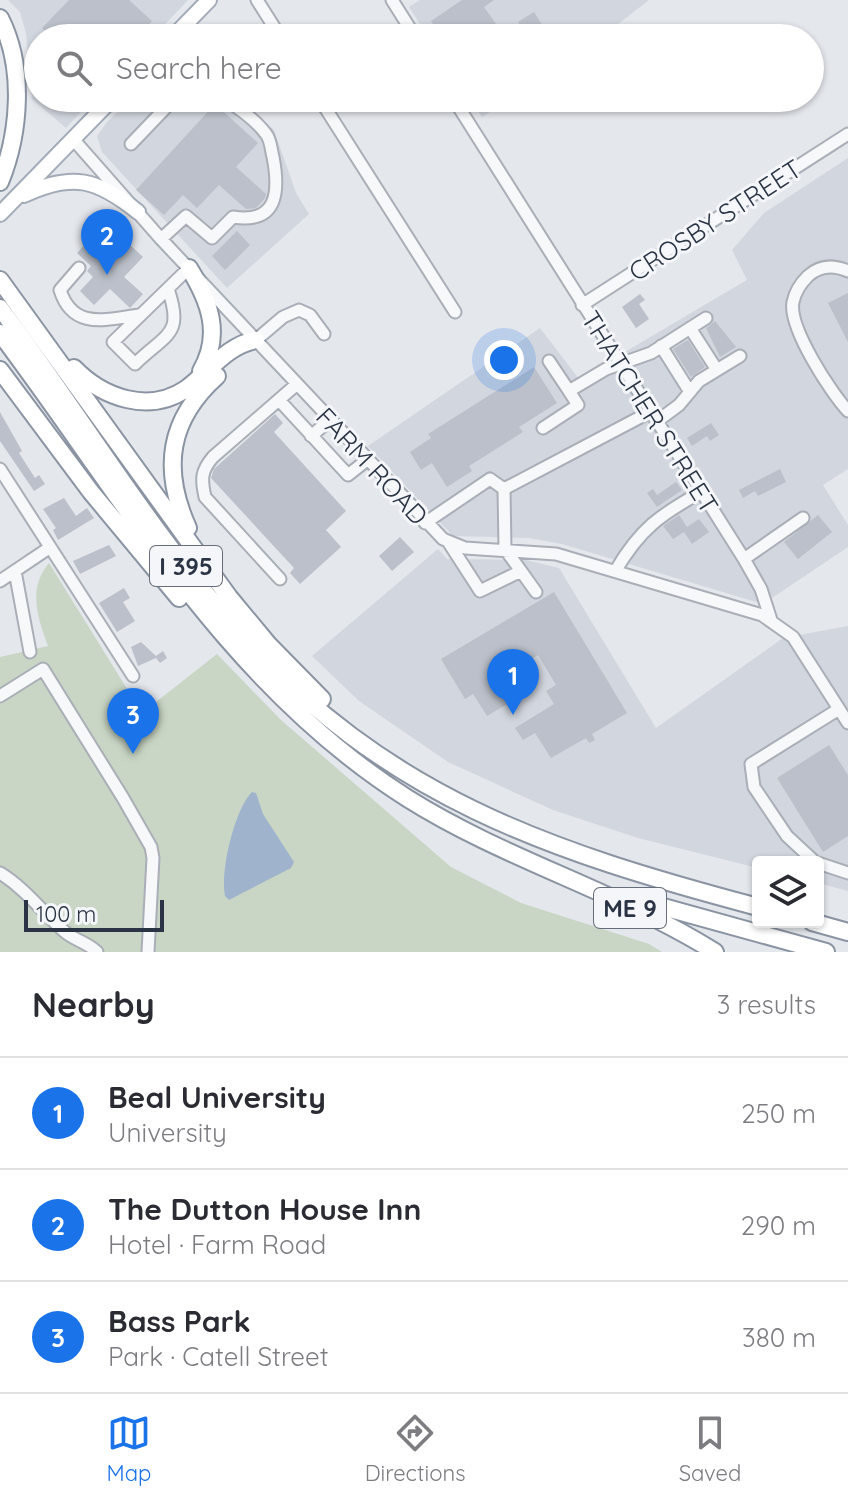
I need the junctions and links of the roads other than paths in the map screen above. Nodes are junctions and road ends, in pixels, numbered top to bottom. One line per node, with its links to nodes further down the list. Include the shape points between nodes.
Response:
1 (209, 0): 5 (main road)
2 (257, 0): 6 (street)
3 (397, 2): 7 (street)
4 (0, 18): 16 (highway, via 13,56 16,88 13,132)
5 (186, 24)
6 (272, 24)
7 (409, 24)
8 (99, 112): 14 (main road)
9 (162, 112): 15 (street)
10 (245, 112): 20 (street, via 268,137 276,174 275,197 265,213 253,220 233,217 212,238 186,216)
11 (328, 112): 29 (street)
12 (462, 112): 26 (street, THATCHER STREET)
13 (848, 134): 26 (street, CROSBY STREET)
14 (73, 139): 17 (main road); 18 (street, FARM ROAD)
15 (131, 144)
16 (0, 182)
17 (13, 201): 18 (main road, via 47,185 76,180 98,186); 19 (main road)
18 (138, 212): 20 (street, FARM ROAD)
19 (0, 214)
20 (161, 239): 22 (street, FARM ROAD)
21 (79, 268): 30 (street, via 60,290 77,317 87,321)
22 (189, 268): 25 (street); 35 (street, FARM ROAD); 43 (highway, via 208,304 213,330 207,359)
23 (848, 271): 47 (street, via 835,266 815,269 802,281 792,305 800,335)
24 (0, 280): 28 (highway)
25 (168, 289): 30 (street); 30 (street, via 175,325 135,364 113,342)
26 (582, 305): 39 (street, THATCHER STREET)
27 (0, 308): 76 (highway, I 395, via 239,633 335,723)
28 (21, 308): 43 (highway, via 79,373 111,394 152,401); 67 (highway)
29 (455, 312)
30 (140, 315)
31 (706, 318): 32 (street)
32 (690, 328): 36 (street); 41 (street)
33 (1, 334): 73 (highway, I 395, via 193,601)
34 (324, 334): 35 (street, via 310,315 299,310)
35 (256, 340): 42 (street, FARM ROAD); 43 (highway, via 232,350); 67 (highway, via 192,401 175,442 179,505)
36 (661, 346): 39 (street); 45 (street)
37 (740, 356): 41 (street)
38 (549, 361): 44 (street)
39 (620, 365): 44 (street); 48 (street, THATCHER STREET)
40 (0, 370): 73 (highway, via 172,590)
41 (717, 370): 45 (street)
42 (297, 384): 46 (street); 49 (street, FARM ROAD)
43 (190, 385)
44 (569, 391): 50 (street, via 578,405)
45 (690, 392): 48 (street)
46 (279, 400): 51 (street); 65 (street, via 213,457 203,468 202,480 205,497)
47 (848, 411)
48 (653, 417): 54 (street); 55 (street, THATCHER STREET)
49 (330, 420): 51 (street); 52 (street, FARM ROAD)
50 (543, 428)
51 (311, 436): 52 (street, via 348,475)
52 (367, 460): 57 (street, FARM ROAD)
53 (0, 469): 59 (street)
54 (504, 489): 57 (street, via 490,479); 60 (street)
55 (701, 492): 61 (street, THATCHER STREET); 62 (street, via 654,519 634,538)
56 (803, 518): 61 (street)
57 (425, 523): 58 (street, FARM ROAD)
58 (449, 543): 60 (street, FARM ROAD); 64 (street, via 480,591)
59 (49, 548): 63 (street); 71 (street)
60 (505, 549): 62 (street, FARM ROAD, via 546,552); 64 (street)
61 (744, 559): 69 (street, THATCHER STREET)
62 (616, 570): 69 (street, FARM ROAD)
63 (15, 571): 66 (street); 70 (street)
64 (521, 571): 68 (street)
65 (280, 579)
66 (0, 581)
67 (218, 581): 76 (highway, via 298,676)
68 (536, 592)
69 (771, 620): 74 (street, THATCHER STREET, via 797,642)
70 (30, 652)
71 (133, 676)
72 (0, 696): 88 (street, via 43,669 123,798 151,847)
73 (285, 703): 79 (highway, I 395, via 336,748 413,802)
74 (839, 709): 75 (street, THATCHER STREET); 77 (street, via 751,764 754,787 787,836)
75 (848, 723)
76 (418, 781): 82 (highway, I 395, via 549,845)
77 (808, 856)
78 (824, 866): 81 (street)
79 (542, 868): 89 (highway, ME 9); 90 (highway, I 395)
80 (0, 873): 87 (street, via 72,938)
81 (848, 873)
82 (752, 905)
83 (824, 916): 84 (highway)
84 (848, 921)
85 (824, 925): 86 (highway)
86 (848, 932)
87 (97, 952)
88 (148, 952)
89 (715, 952)
90 (826, 952)

